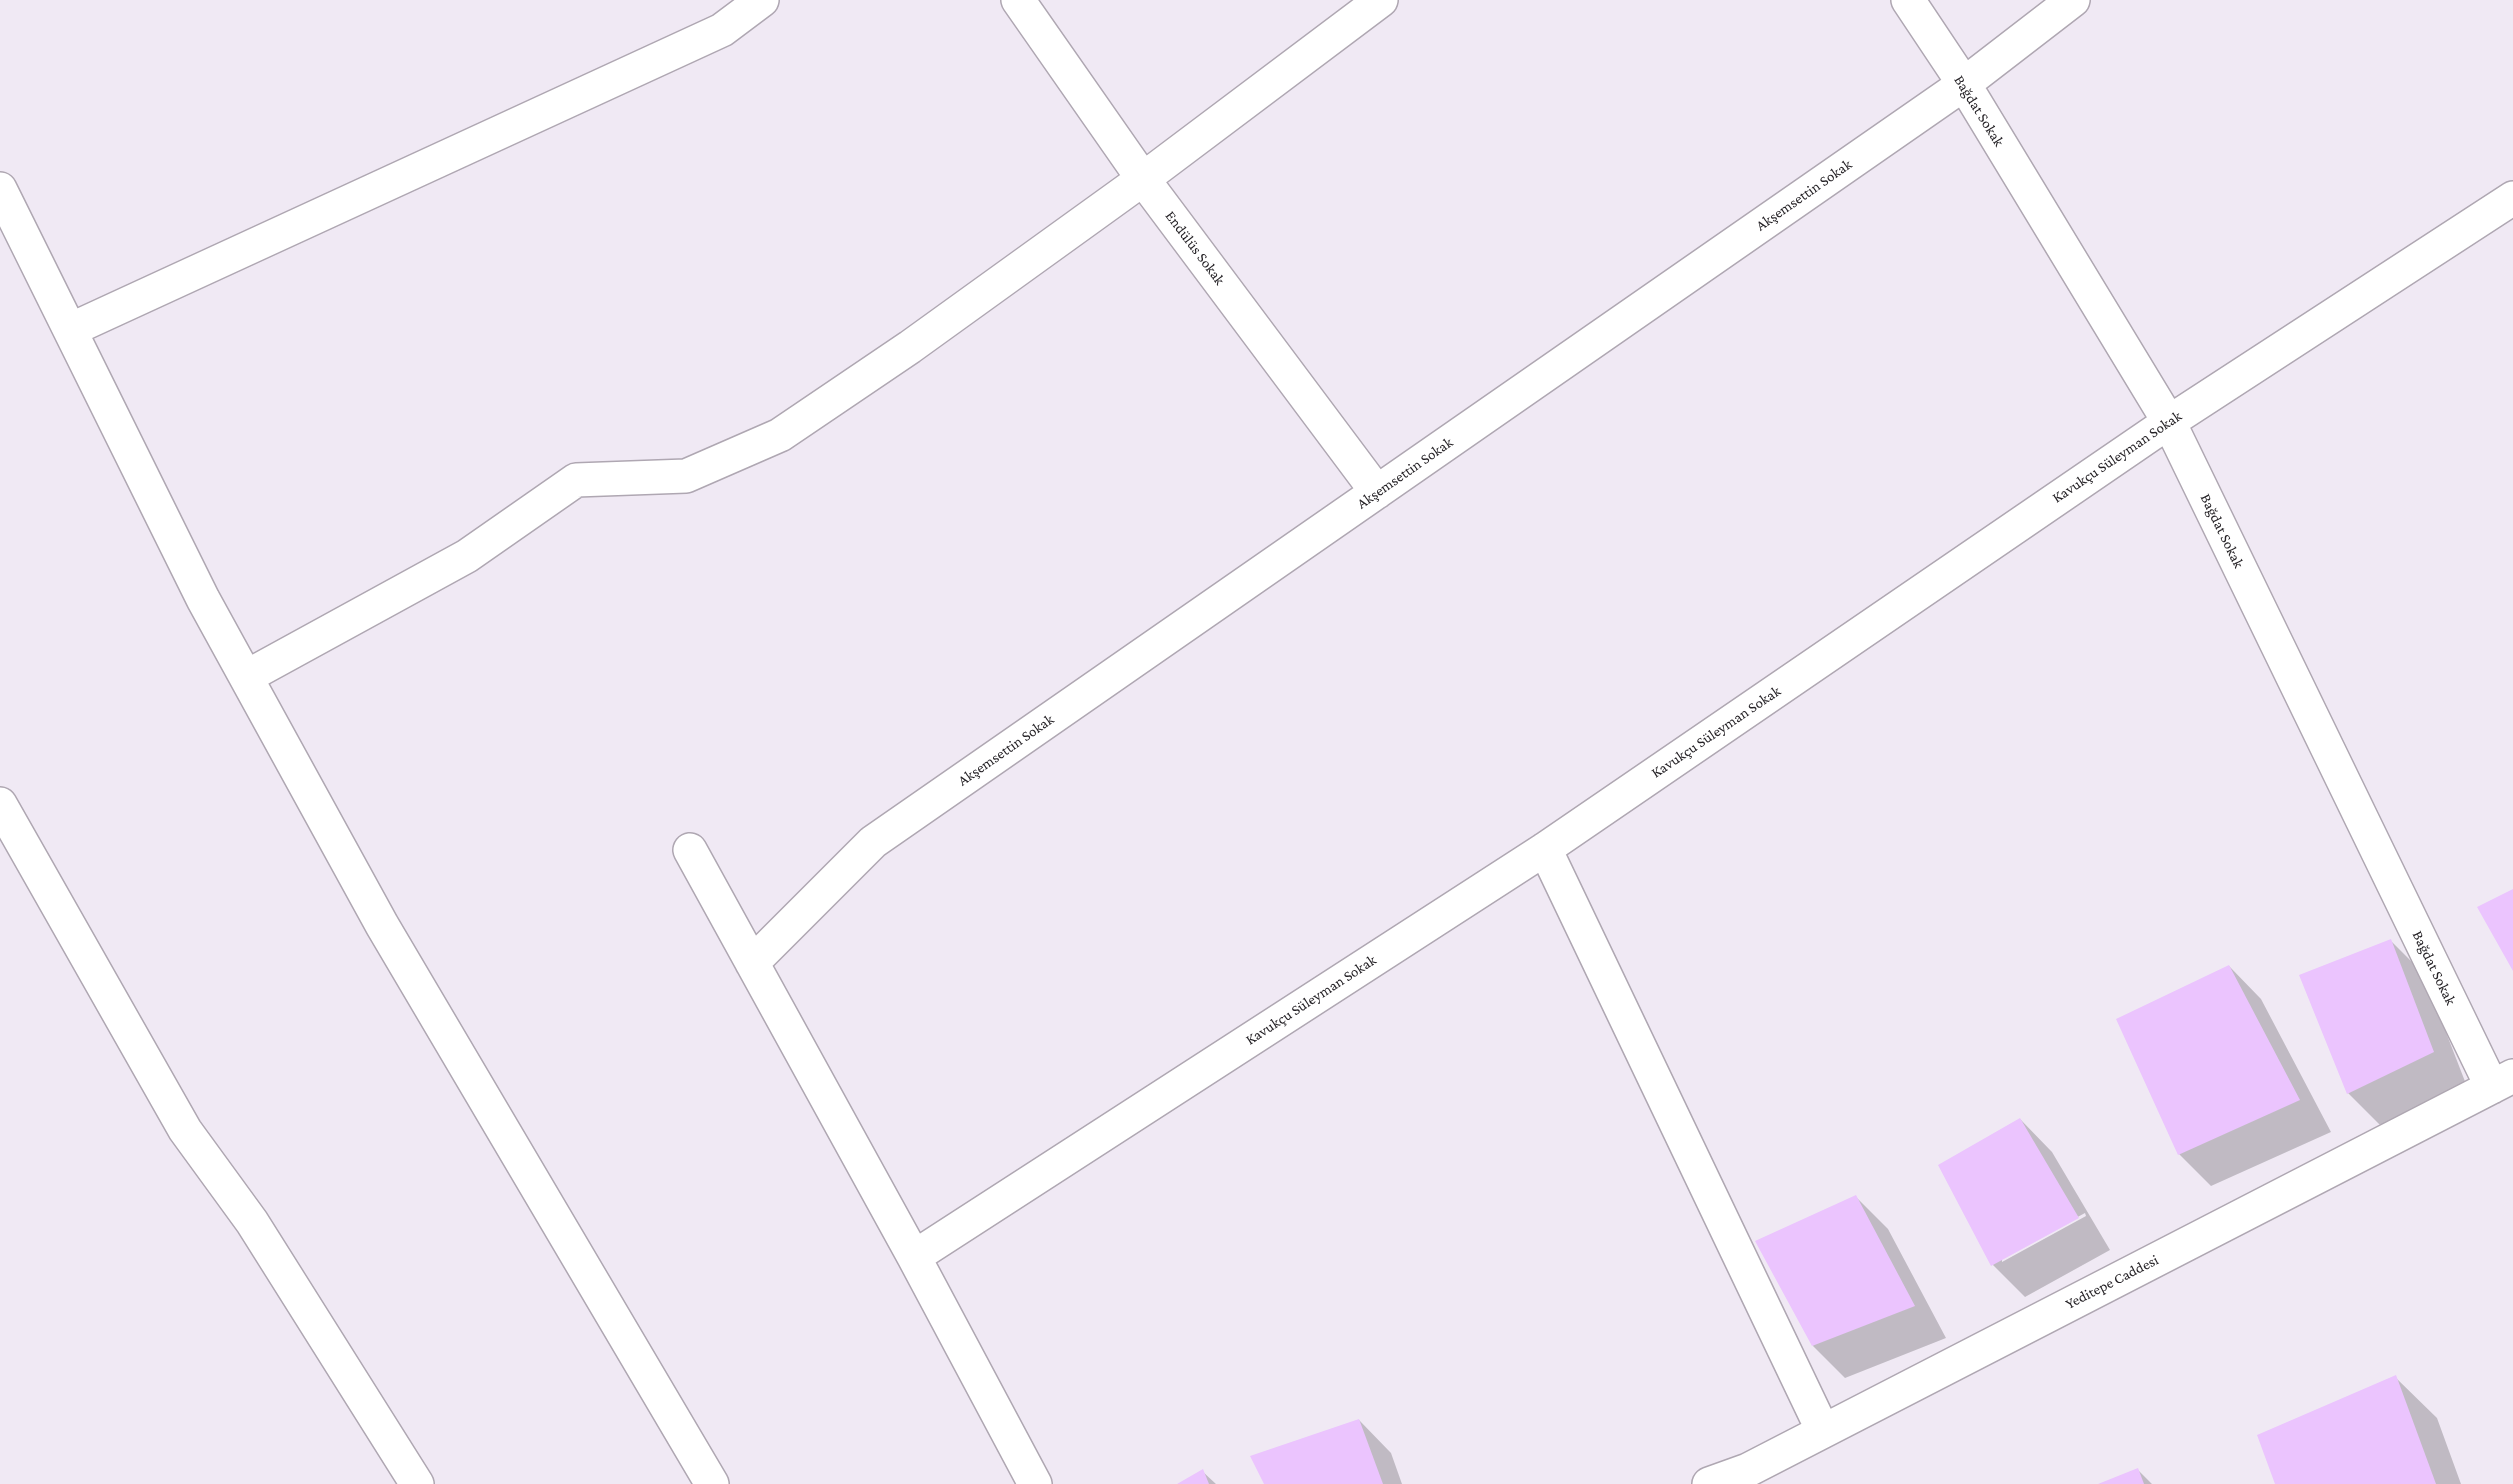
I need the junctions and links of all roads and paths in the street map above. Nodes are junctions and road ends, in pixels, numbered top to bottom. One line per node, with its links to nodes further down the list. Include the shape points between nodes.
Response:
1 (762, 0): 10 (street, via 722,30)
2 (1018, 0): 7 (street, Endülüs Sokak)
3 (1382, 0): 7 (street)
4 (1908, 0): 6 (street, Bağdat Sokak)
5 (2073, 0): 6 (street, Akşemsettin Sokak)
6 (1964, 84): 11 (street, Bağdat Sokak); 12 (street, Akşemsettin Sokak)
7 (1143, 179): 12 (street, Endülüs Sokak); 13 (street, via 910,347 780,435 686,476 576,480 467,555)
8 (0, 189): 10 (street)
9 (2513, 198): 11 (street, Kavukçu Süleyman Sokak)
10 (70, 330): 13 (street, via 203,599)
11 (2169, 422): 15 (street, Kavukçu Süleyman Sokak); 18 (street, Bağdat Sokak)
12 (1377, 492): 17 (street, Akşemsettin Sokak, via 873,842)
13 (246, 677): 22 (street, via 382,925)
14 (0, 804): 21 (street, via 185,1130 252,1222)
15 (1545, 849): 19 (street, Kavukçu Süleyman Sokak); 20 (street)
16 (690, 850): 17 (street)
17 (752, 963): 19 (street)
18 (2502, 1082): 20 (street, Yeditepe Caddesi)
19 (914, 1257): 23 (street)
20 (1823, 1431): 24 (street, Yeditepe Caddesi, via 1748,1470)
21 (417, 1484)
22 (712, 1484)
23 (1035, 1484)
24 (1709, 1484)

